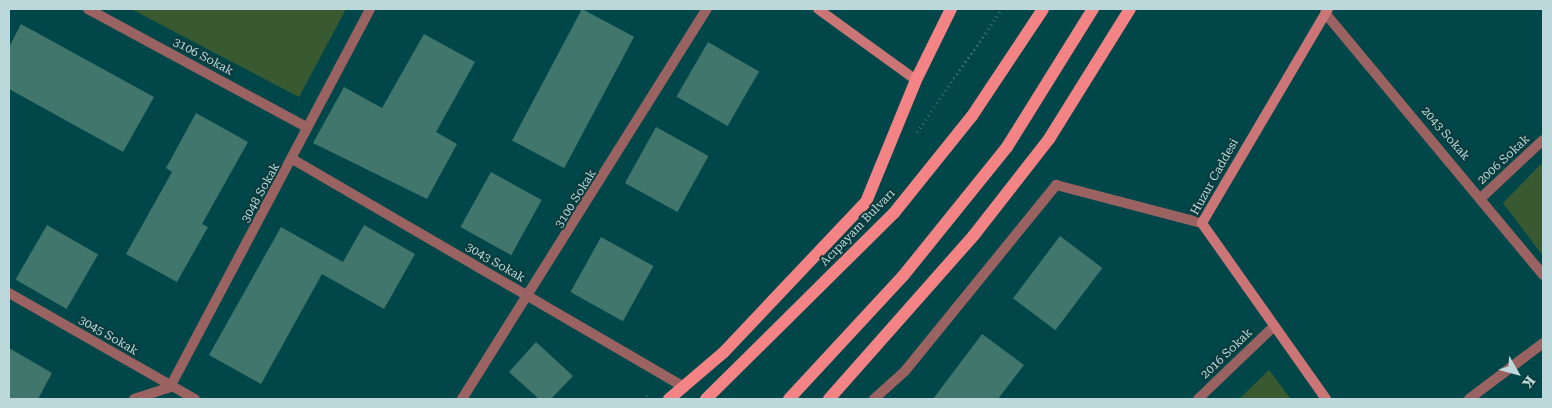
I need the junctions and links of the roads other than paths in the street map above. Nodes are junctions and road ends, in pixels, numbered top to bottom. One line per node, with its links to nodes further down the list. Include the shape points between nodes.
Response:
1 (88, 9): 11 (street, 3106 Sokak)
2 (370, 9): 11 (street, 3048 Sokak)
3 (707, 9): 18 (street, 3100 Sokak)
4 (818, 9): 10 (street)
5 (952, 9): 10 (main road)
6 (1042, 9): 27 (main road, Acıpayam Bulvarı, via 972,116 894,213)
7 (1093, 9): 28 (main road, via 1007,147 903,276)
8 (1130, 9): 29 (main road, via 1049,139 974,235)
9 (1327, 11): 14 (street, 2043 Sokak); 15 (street, Huzur Caddesi)
10 (916, 80): 22 (main road, via 866,202 724,352)
11 (306, 127): 13 (street, 3048 Sokak)
12 (1543, 140): 14 (street, 2006 Sokak)
13 (294, 160): 18 (street, 3043 Sokak); 21 (street, 3048 Sokak)
14 (1482, 197): 16 (street, 2043 Sokak)
15 (1202, 223): 19 (street, Huzur Caddesi); 30 (street, via 1056,185 905,371)
16 (1543, 275)
17 (9, 293): 21 (street, 3045 Sokak)
18 (529, 298): 22 (street, 3043 Sokak); 25 (street, 3100 Sokak)
19 (1273, 326): 31 (street, 2016 Sokak); 32 (street, Huzur Caddesi)
20 (1543, 343): 33 (street)
21 (170, 387): 23 (street); 24 (street, 3045 Sokak)
22 (684, 387): 26 (main road)
23 (134, 399)
24 (195, 399)
25 (462, 399)
26 (669, 399)
27 (706, 399)
28 (789, 399)
29 (829, 399)
30 (874, 399)
31 (1198, 399)
32 (1326, 399)
33 (1469, 399)

